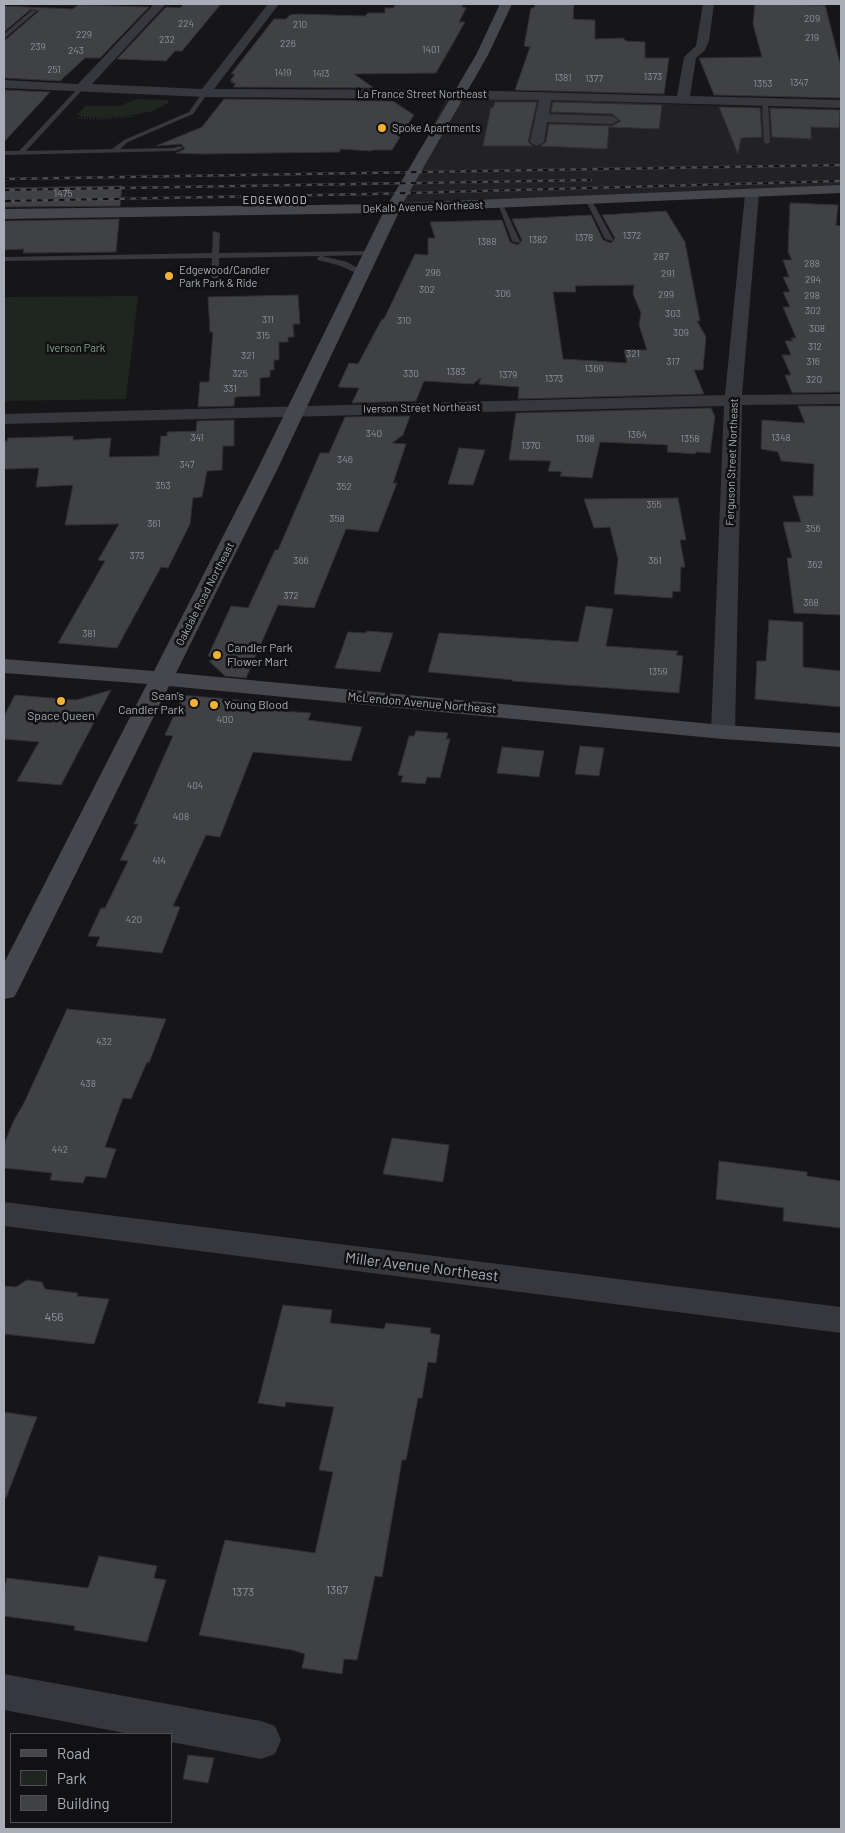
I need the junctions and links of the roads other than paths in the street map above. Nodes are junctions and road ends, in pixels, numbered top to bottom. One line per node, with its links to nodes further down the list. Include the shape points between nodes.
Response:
1 (160, 4): 8 (street)
2 (274, 4): 9 (street)
3 (506, 4): 10 (street, Oakdale Road Northeast)
4 (708, 4): 12 (street, via 703,41 690,57)
5 (34, 10): 6 (lane)
6 (4, 37)
7 (4, 84): 8 (street, La France Street Northeast)
8 (82, 87): 9 (street, La France Street Northeast); 21 (lane)
9 (205, 93): 10 (street, La France Street Northeast); 20 (lane, via 191,113 126,141)
10 (460, 94): 11 (street, La France Street Northeast); 26 (street, Oakdale Road Northeast)
11 (546, 96): 12 (street, La France Street Northeast); 15 (street)
12 (683, 100): 13 (street, La France Street Northeast)
13 (765, 102): 14 (street, La France Street Northeast); 18 (lane)
14 (841, 104)
15 (542, 118): 16 (street); 17 (street)
16 (612, 120)
17 (537, 142)
18 (767, 142)
19 (180, 148): 20 (lane)
20 (114, 151): 21 (lane)
21 (21, 152): 22 (lane)
22 (4, 153)
23 (841, 189): 24 (street, DeKalb Avenue Northeast)
24 (752, 194): 25 (street, DeKalb Avenue Northeast); 39 (street, Ferguson Street Northeast)
25 (589, 201): 27 (street, DeKalb Avenue Northeast); 30 (lane)
26 (397, 202): 27 (street, DeKalb Avenue Northeast); 28 (street, DeKalb Avenue Northeast); 32 (street, Oakdale Road Northeast)
27 (500, 205): 31 (lane)
28 (4, 214)
29 (216, 233): 34 (lane)
30 (609, 238)
31 (516, 241)
32 (374, 252): 33 (lane); 36 (street, Oakdale Road Northeast)
33 (299, 254): 34 (lane); 36 (lane, via 344,264)
34 (214, 256): 35 (lane); 37 (lane)
35 (4, 259)
36 (362, 274): 40 (street, Oakdale Road Northeast)
37 (215, 277)
38 (841, 399): 39 (street, Iverson Street Northeast)
39 (734, 400): 40 (street, Iverson Street Northeast); 44 (street, Ferguson Street Northeast)
40 (294, 411): 41 (street, Iverson Street Northeast); 43 (street, Oakdale Road Northeast, via 230,546)
41 (4, 419)
42 (4, 666): 43 (street, McLendon Avenue Northeast)
43 (161, 678): 44 (street, McLendon Avenue Northeast); 46 (street, Oakdale Road Northeast)
44 (723, 732): 45 (street, McLendon Avenue Northeast)
45 (841, 740)
46 (4, 990)
47 (4, 1214): 48 (street, Miller Avenue Northeast)
48 (841, 1320)
49 (4, 1692): 50 (street)
50 (261, 1740)

